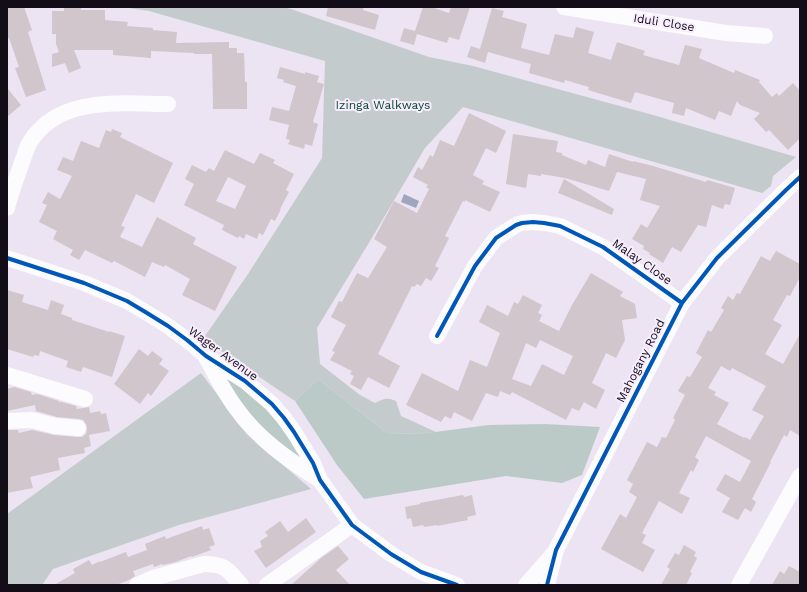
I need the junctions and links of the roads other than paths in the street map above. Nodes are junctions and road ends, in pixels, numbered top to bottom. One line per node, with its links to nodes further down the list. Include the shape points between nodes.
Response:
1 (564, 7): 2 (street, Iduli Close, via 726,33)
2 (765, 36)
3 (168, 104): 5 (street, via 100,104 62,113 36,133 29,144)
4 (800, 178): 7 (street, Mahogany Road, via 717,258)
5 (7, 208)
6 (7, 258): 9 (street, Wager Avenue, via 84,283 126,301 168,326)
7 (682, 303): 8 (street, Malay Close, via 603,247 560,226 522,223 496,238 475,266); 17 (street, Mahogany Road)
8 (437, 336)
9 (206, 356): 15 (street, Wager Avenue, via 227,395 247,422 281,454); 15 (street, Wager Avenue, via 245,381 272,404 304,447)
10 (7, 375): 11 (street)
11 (85, 399)
12 (7, 421): 13 (street, via 32,420)
13 (78, 428)
14 (800, 476): 25 (street)
15 (320, 480): 16 (street, Wager Avenue)
16 (352, 525): 21 (street); 22 (street, Wager Avenue, via 391,554 421,572)
17 (556, 550): 23 (street, Mahogany Road); 24 (street, Mahogany Road)
18 (168, 580): 19 (street); 20 (street, via 204,564 212,564 228,569)
19 (137, 585)
20 (241, 585)
21 (267, 585)
22 (455, 585)
23 (526, 585)
24 (547, 585)
25 (739, 585)

